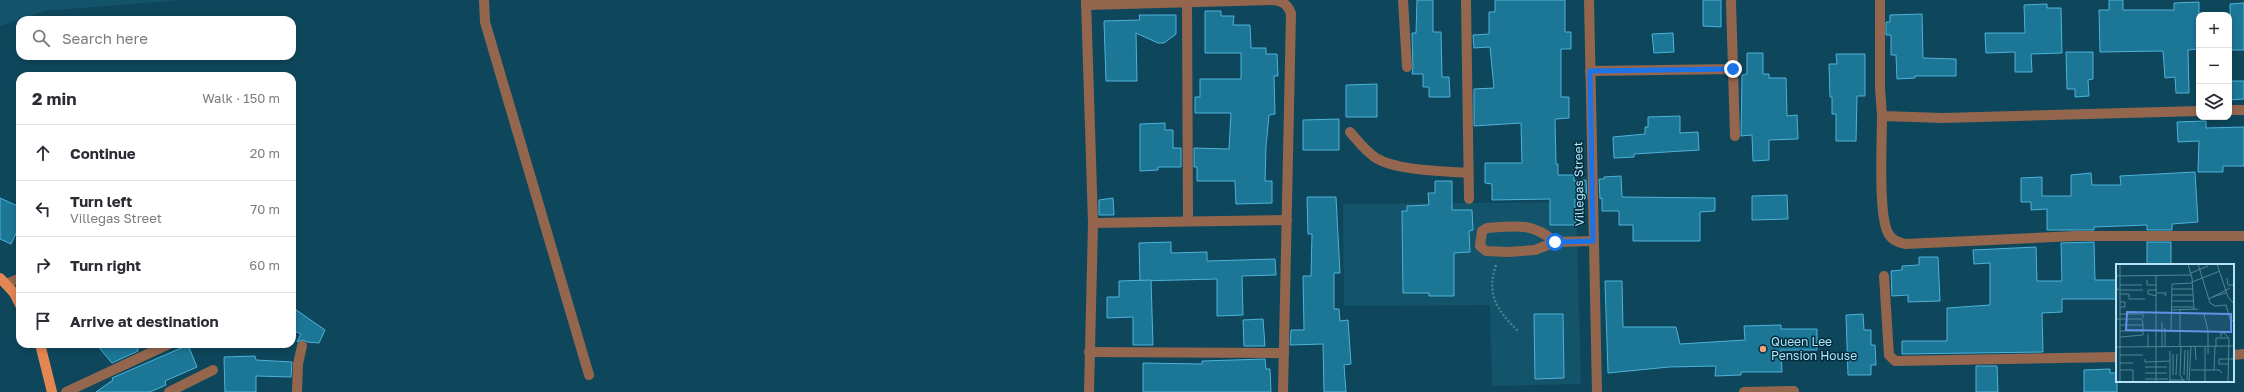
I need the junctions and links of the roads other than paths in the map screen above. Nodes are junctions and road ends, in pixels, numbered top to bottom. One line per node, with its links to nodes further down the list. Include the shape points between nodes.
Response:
1 (484, 0): 39 (street, via 485,22)
2 (1403, 0): 9 (street)
3 (1466, 0): 18 (street)
4 (1589, 0): 11 (street, Villegas Street)
5 (1880, 0): 15 (street)
6 (1086, 2): 7 (street); 22 (street)
7 (1187, 2): 20 (street, via 1273,0 1280,1 1291,13); 21 (street)
8 (1731, 2): 10 (street)
9 (1406, 67)
10 (1733, 69): 11 (street); 17 (street)
11 (1590, 71): 24 (street, Villegas Street)
12 (2232, 110): 13 (street)
13 (2244, 110)
14 (2196, 111): 15 (street, via 1943,118)
15 (1882, 116): 23 (street, via 1883,213 1888,232 1894,241 1905,244 2076,236)
16 (1350, 132): 18 (street, via 1366,151 1384,161 1417,169)
17 (1734, 136)
18 (1468, 173): 19 (street)
19 (1469, 199)
20 (1287, 220): 21 (street); 34 (street)
21 (1188, 221): 22 (street)
22 (1093, 223): 33 (street)
23 (2244, 236)
24 (1593, 241): 25 (street); 46 (street, Villegas Street)
25 (1555, 242): 25 (street, via 1543,232 1528,227 1484,229 1480,238 1480,246 1483,249 1508,252 1535,250)
26 (1884, 276): 37 (street, via 1888,355 1895,360)
27 (16, 279): 28 (street)
28 (3, 281): 29 (main road)
29 (16, 297)
30 (302, 346): 43 (street, via 298,364)
31 (41, 348): 40 (main road)
32 (160, 348): 41 (street)
33 (1089, 352): 34 (street); 44 (street)
34 (1284, 353): 45 (street)
35 (2244, 354): 36 (street)
36 (2234, 355)
37 (2116, 357)
38 (213, 370): 42 (street)
39 (589, 375)
40 (52, 392)
41 (66, 392)
42 (169, 392)
43 (297, 392)
44 (1089, 392)
45 (1283, 392)
46 (1597, 392)
47 (1744, 392): 48 (street)
48 (1794, 392)

